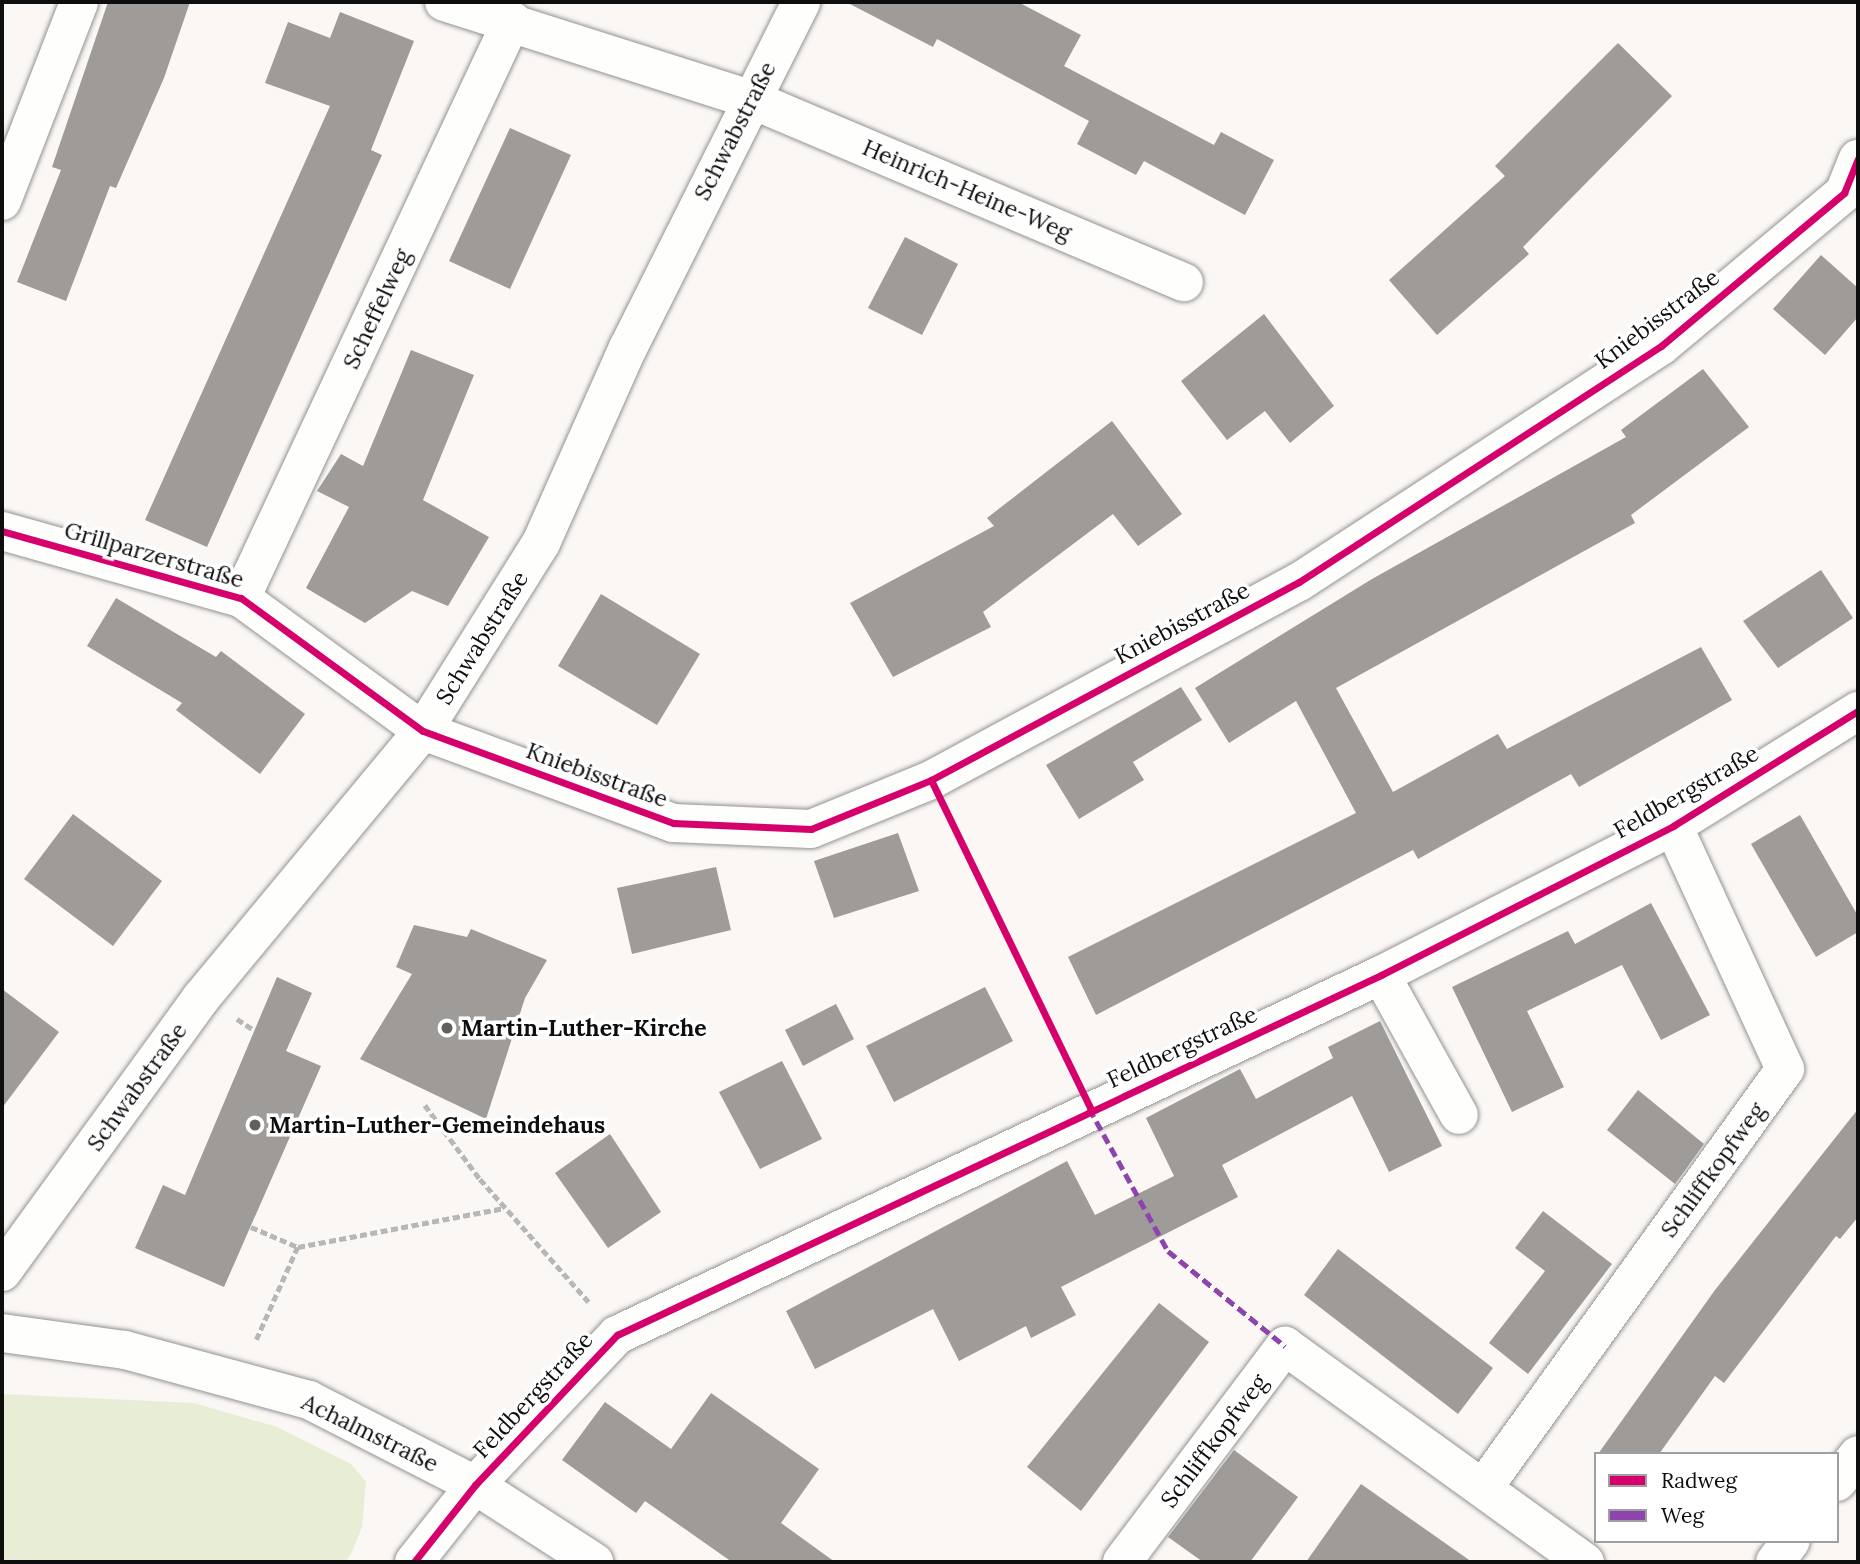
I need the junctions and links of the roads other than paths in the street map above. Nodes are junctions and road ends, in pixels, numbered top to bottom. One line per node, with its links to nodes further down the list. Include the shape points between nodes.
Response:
1 (79, 2): 7 (street)
2 (444, 2): 4 (street, Heinrich-Heine-Weg)
3 (801, 2): 5 (street, Schwabstraße)
4 (512, 20): 5 (street, Heinrich-Heine-Weg); 10 (street, Scheffelweg)
5 (750, 99): 8 (street, Heinrich-Heine-Weg); 12 (street, Schwabstraße, via 541,544)
6 (1858, 159): 12 (street, Kniebisstraße, via 1844,193 1661,346 1299,582 931,780 811,829 673,823)
7 (2, 201)
8 (1184, 282)
9 (2, 531): 10 (street, Grillparzerstraße)
10 (241, 598): 12 (street, Grillparzerstraße)
11 (1858, 711): 13 (street, Feldbergstraße)
12 (423, 732): 16 (street, Schwabstraße, via 201,998)
13 (1673, 826): 14 (street, Feldbergstraße); 21 (street, Schliffkopfweg, via 1785,1069)
14 (1381, 975): 15 (street); 20 (street, Feldbergstraße, via 617,1335)
15 (1459, 1115)
16 (2, 1272)
17 (2, 1333): 20 (street, Achalmstraße, via 125,1350 309,1400)
18 (1858, 1455): 19 (street)
19 (1839, 1479)
20 (475, 1485): 23 (street, Feldbergstraße); 24 (street, Achalmstraße)
21 (1484, 1487): 25 (street, Schliffkopfweg, via 1285,1346); 26 (street, Schliffkopfweg)
22 (1789, 1543): 27 (street)
23 (414, 1562)
24 (594, 1562)
25 (1122, 1562)
26 (1585, 1562)
27 (1775, 1562)

